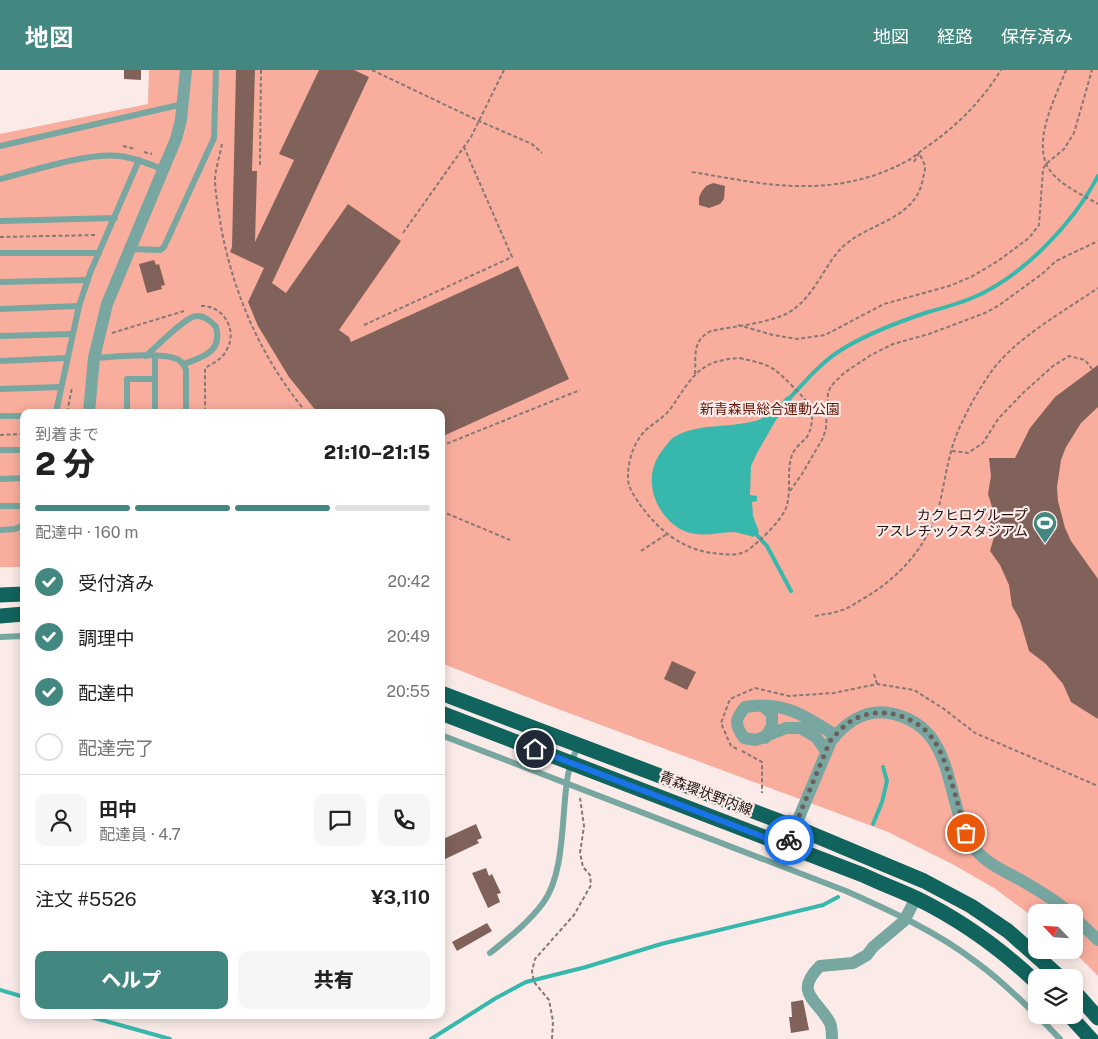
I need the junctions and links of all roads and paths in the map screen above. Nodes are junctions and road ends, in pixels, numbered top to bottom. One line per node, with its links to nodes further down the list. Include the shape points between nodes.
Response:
1 (186, 70): 9 (street)
2 (216, 70): 30 (lane, via 214,138 164,247 160,250)
3 (261, 70): 19 (path)
4 (372, 70): 10 (path)
5 (504, 70): 10 (path)
6 (1001, 70): 15 (path, via 970,112)
7 (1066, 70): 18 (path, via 1042,138)
8 (1092, 70): 18 (path, via 1074,134 1064,149)
9 (183, 104): 12 (lane); 20 (street, via 176,139)
10 (479, 121): 13 (path); 14 (path, via 532,144)
11 (223, 138): 63 (path, via 215,178 232,274 254,332 273,366)
12 (0, 146)
13 (464, 147): 26 (path); 40 (path, via 512,257)
14 (542, 153)
15 (919, 153): 17 (path); 21 (path, via 904,163 842,184 774,184); 41 (path, via 925,168 922,188 912,204 849,241 796,307 773,319)
16 (139, 160): 20 (lane); 22 (lane, via 119,156 89,157); 24 (lane)
17 (914, 162)
18 (1046, 164): 23 (path, via 1061,182); 41 (path, via 1039,225 1029,238 971,277 884,304 824,335 810,338 773,335)
19 (260, 165)
20 (164, 170): 30 (street)
21 (692, 172)
22 (0, 179)
23 (1098, 204)
24 (115, 218): 25 (lane); 28 (lane)
25 (0, 221)
26 (403, 233)
27 (0, 238): 28 (path, via 97,235)
28 (106, 238): 32 (lane)
29 (1098, 241): 74 (path, via 1056,261 985,313 893,344 844,374 828,393 823,438)
30 (130, 249): 43 (street)
31 (0, 252): 32 (lane)
32 (99, 253): 33 (lane)
33 (88, 280): 34 (lane); 36 (lane)
34 (0, 282)
35 (1098, 288): 71 (path, via 1006,355 990,373 971,405)
36 (79, 306): 38 (lane); 42 (lane)
37 (196, 306): 62 (path, via 206,306 220,313 231,336 223,356 205,368)
38 (0, 309)
39 (188, 310): 43 (path, via 116,333)
40 (364, 324)
41 (738, 325): 52 (path, via 703,334 696,349)
42 (72, 334): 44 (lane); 47 (lane)
43 (99, 334): 48 (street)
44 (0, 336)
45 (146, 356): 46 (lane); 48 (lane); 50 (lane, via 187,319 199,316 216,327 218,340 206,355)
46 (155, 356): 50 (lane, via 169,356); 53 (lane)
47 (67, 358): 49 (lane); 54 (lane)
48 (94, 358): 58 (street)
49 (0, 361)
50 (184, 364): 61 (lane)
51 (1092, 369): 71 (path, via 1085,360 1069,356 1024,392 998,419 983,443 968,453)
52 (695, 374): 74 (path, via 710,363 728,359 756,362 775,370 810,407 809,434 792,455); 80 (path, via 669,411 635,444 630,460 627,478 631,492 654,523)
53 (155, 379): 59 (lane, via 127,379); 60 (lane)
54 (61, 386): 55 (lane); 57 (lane)
55 (0, 389)
56 (580, 390): 68 (path)
57 (57, 409)
58 (89, 409)
59 (126, 409)
60 (155, 409)
61 (186, 409)
62 (205, 409)
63 (304, 409)
64 (0, 416): 65 (lane)
65 (20, 416)
66 (20, 434): 67 (path)
67 (0, 435)
68 (445, 444)
69 (0, 450): 70 (lane)
70 (20, 450)
71 (952, 451): 87 (path, via 932,526 913,558 869,596 845,609)
72 (20, 478): 73 (lane)
73 (0, 479)
74 (789, 492): 80 (path, via 786,509 778,521 747,551 732,555 716,554 694,549)
75 (0, 506): 76 (lane)
76 (20, 506)
77 (445, 513): 81 (path)
78 (20, 527): 79 (lane)
79 (0, 530)
80 (667, 534): 82 (path)
81 (510, 540)
82 (641, 551)
83 (20, 594): 84 (main road)
84 (0, 595)
85 (20, 614): 86 (main road)
86 (0, 616)
87 (815, 616)
88 (20, 636): 89 (lane)
89 (0, 637)
90 (874, 674): 91 (path)
91 (877, 684)
92 (445, 694): 94 (main road, 青森環状野内線)
93 (763, 706): 97 (street, via 792,709); 99 (street, via 772,714 772,726); 99 (street, via 745,707 738,717 738,728 744,738)
94 (488, 710): 96 (main road); 100 (main road, 青森環状野内線)
95 (445, 714): 96 (main road, 青森環状野内線)
96 (481, 728): 102 (main road, 青森環状野内線)
97 (835, 735): 101 (street); 108 (street, via 854,719 882,712 912,721 924,729 941,754 966,833 976,850 989,862)
98 (445, 737): 103 (lane)
99 (765, 738): 101 (street, via 786,728 801,728 816,736)
100 (578, 745): 102 (lane); 105 (main road, 青森環状野内線)
101 (826, 752): 105 (street)
102 (571, 763): 103 (lane); 106 (main road, 青森環状野内線)
103 (567, 783): 104 (lane); 112 (lane, via 560,851 552,885 544,902 518,930)
104 (578, 787): 109 (lane, via 846,890); 120 (path, via 584,826 580,853 591,885 574,915 535,960 532,971 534,982 549,1000)
105 (795, 827): 106 (street); 113 (main road, 青森環状野内線, via 924,881 971,906 1008,932)
106 (787, 846): 107 (main road, 青森環状野内線)
107 (916, 898): 109 (street); 114 (main road, 青森環状野内線, via 989,943)
108 (1058, 904)
109 (905, 918): 116 (lane, via 975,961); 121 (street, via 867,955 853,963 820,966 810,976 807,984 809,996 831,1025)
110 (1083, 926): 111 (street)
111 (1098, 940)
112 (490, 953)
113 (1051, 969)
114 (1028, 974)
115 (1083, 1000): 117 (main road)
116 (1028, 1007)
117 (1098, 1018)
118 (1045, 1024): 122 (lane)
119 (1077, 1024): 123 (main road)
120 (552, 1039)
121 (832, 1039)
122 (1060, 1039)
123 (1091, 1039)

